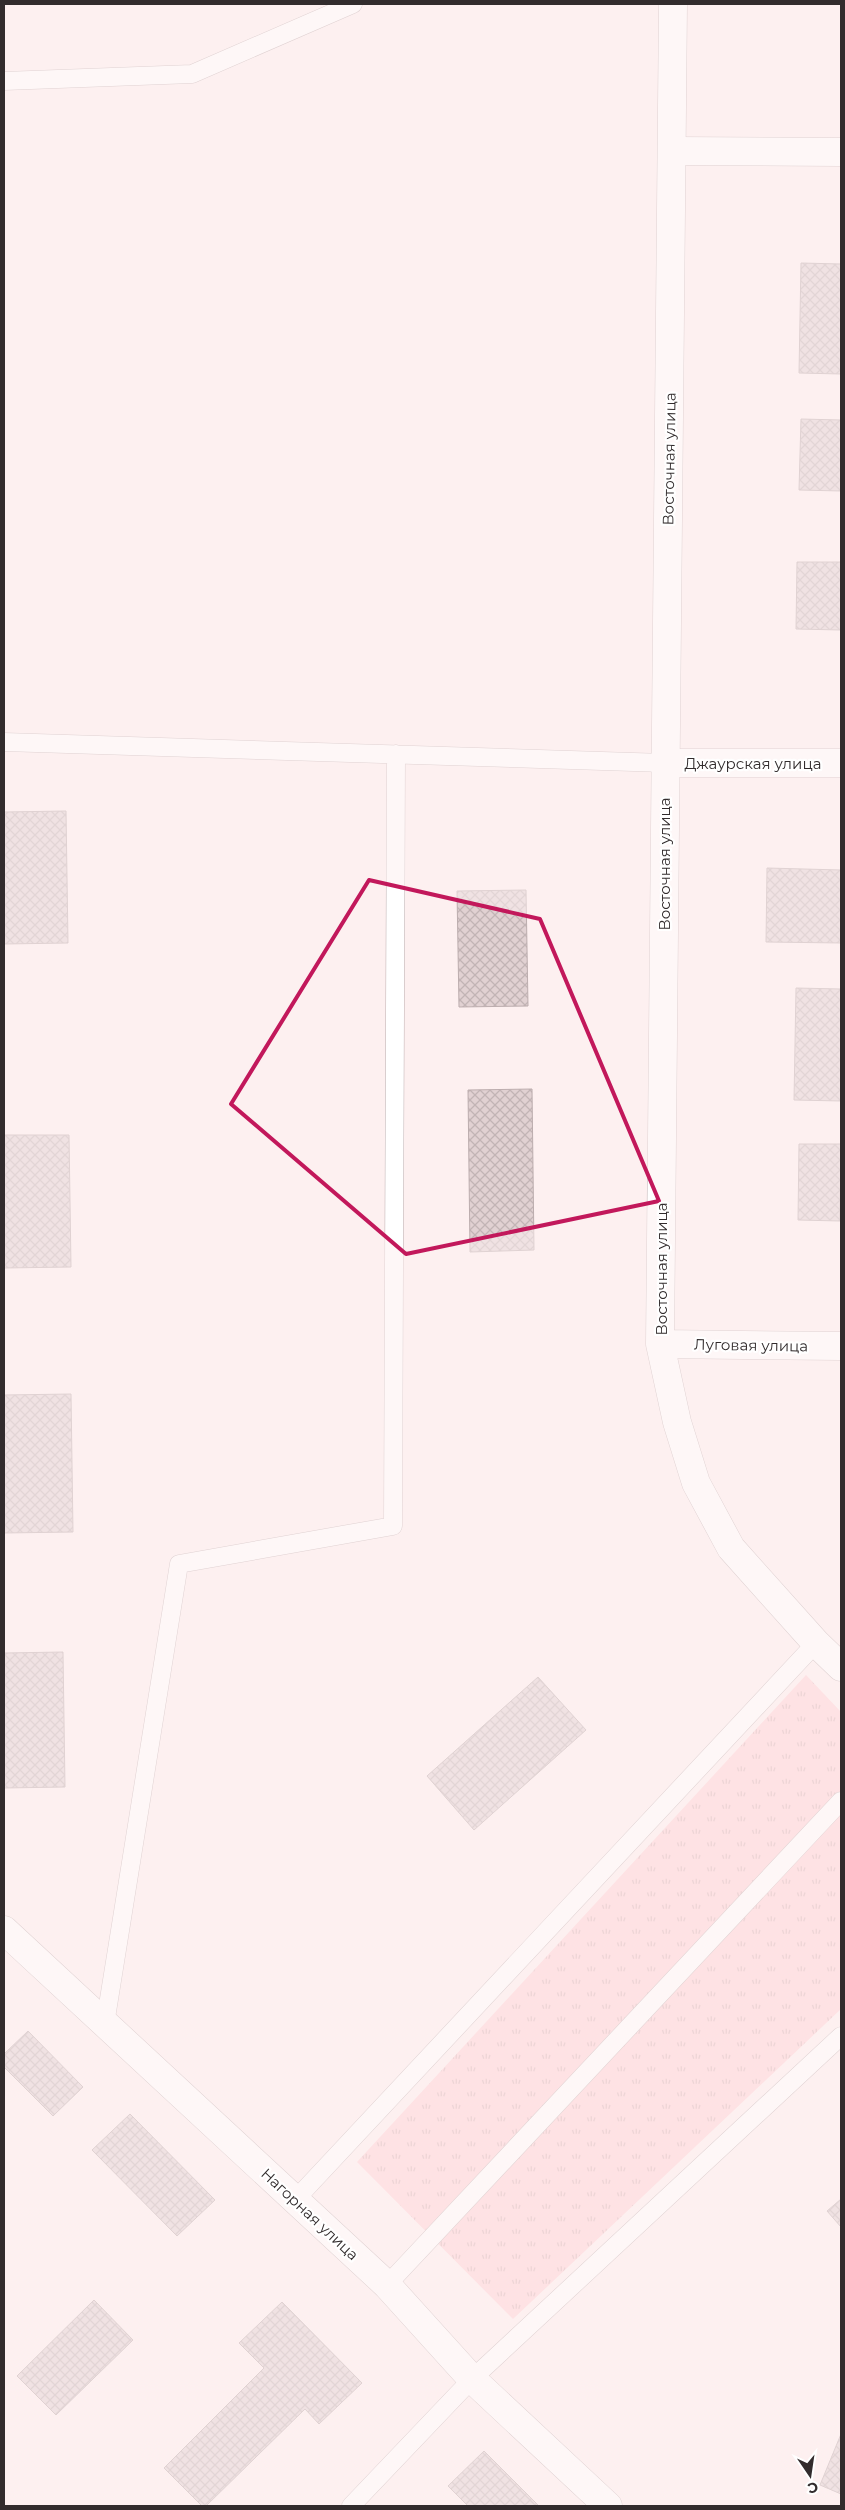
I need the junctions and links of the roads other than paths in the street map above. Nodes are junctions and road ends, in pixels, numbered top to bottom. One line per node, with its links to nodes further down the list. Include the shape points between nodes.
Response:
1 (352, 4): 3 (lane, via 192,74)
2 (673, 4): 4 (main road, Восточная улица)
3 (4, 81)
4 (673, 151): 5 (main road); 8 (main road, Восточная улица)
5 (841, 152)
6 (4, 742): 7 (lane)
7 (396, 754): 8 (lane); 16 (lane, via 393,1526 180,1564)
8 (665, 763): 9 (main road, Джаурская улица); 10 (main road, Восточная улица)
9 (841, 763)
10 (660, 1344): 11 (main road, Луговая улица); 12 (main road, Восточная улица, via 677,1422 696,1483 731,1548)
11 (841, 1346)
12 (816, 1643): 13 (main road, Восточная улица); 18 (lane)
13 (841, 1667)
14 (841, 1801): 19 (lane)
15 (4, 1930): 16 (main road, Нагорная улица)
16 (105, 2024): 18 (main road, Нагорная улица)
17 (841, 2036): 20 (lane)
18 (295, 2200): 19 (main road, Нагорная улица)
19 (387, 2285): 20 (main road, Нагорная улица)
20 (472, 2379): 21 (lane); 22 (main road, Нагорная улица)
21 (351, 2506)
22 (608, 2506)

